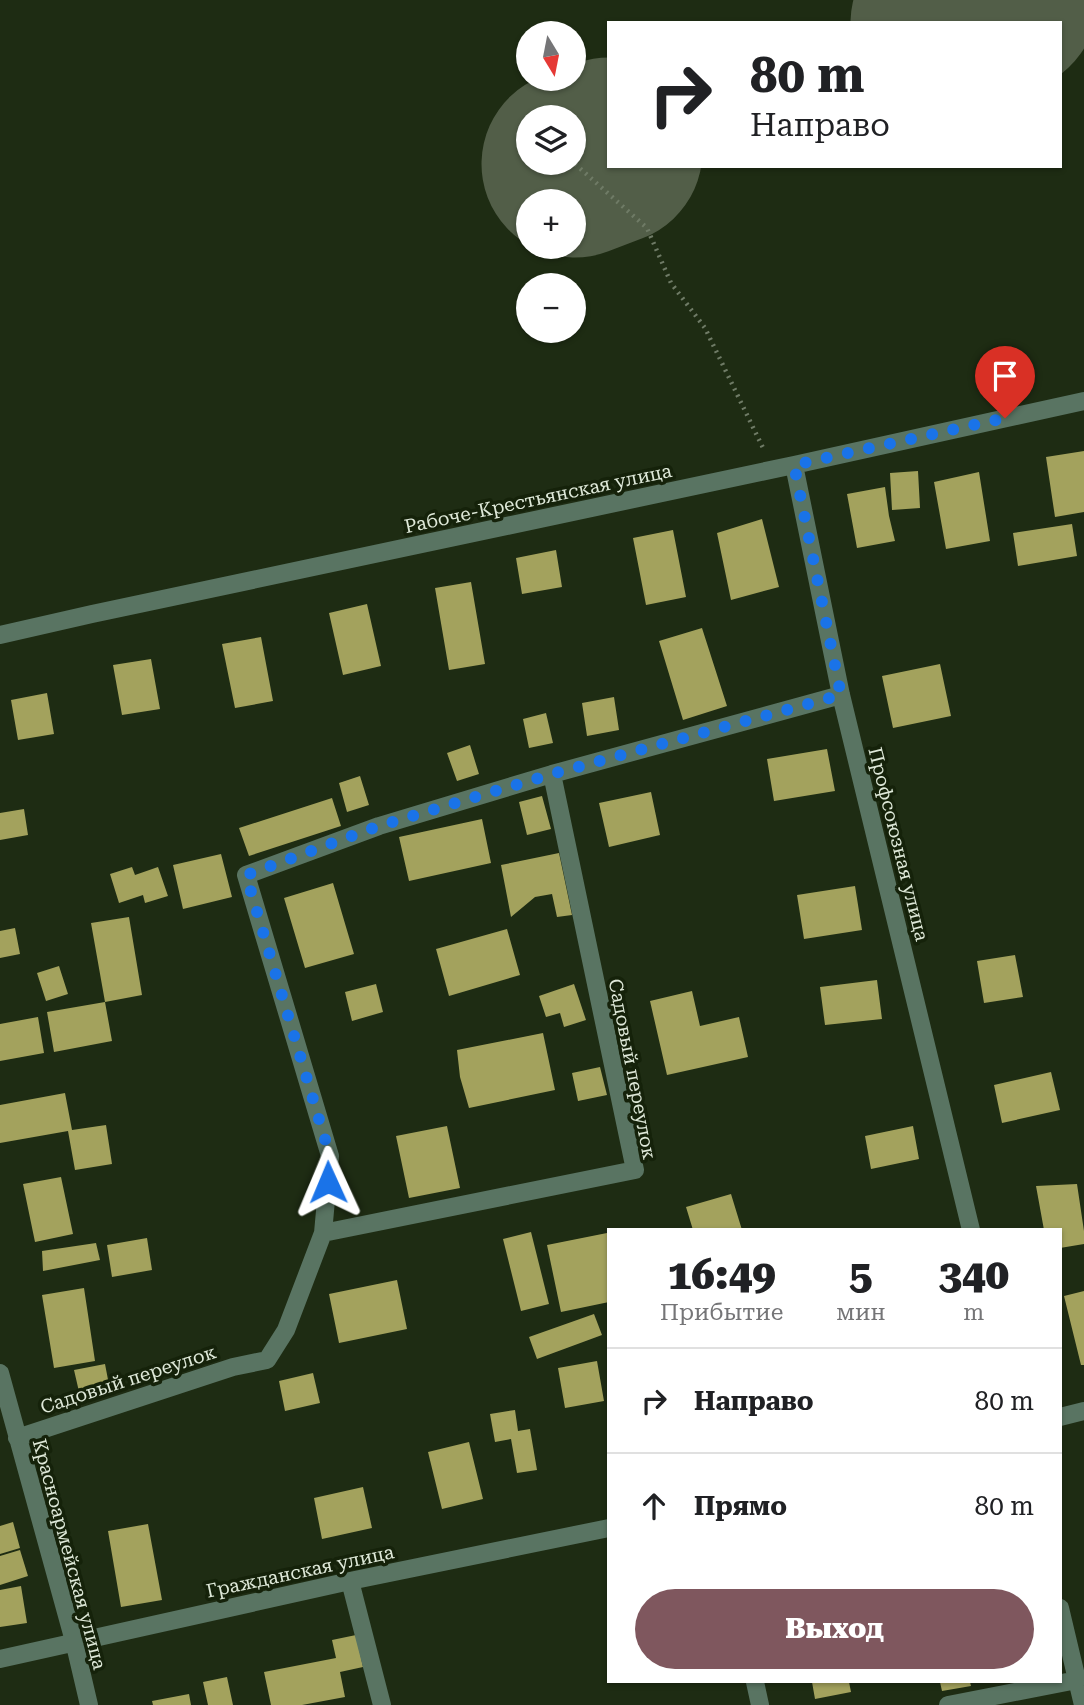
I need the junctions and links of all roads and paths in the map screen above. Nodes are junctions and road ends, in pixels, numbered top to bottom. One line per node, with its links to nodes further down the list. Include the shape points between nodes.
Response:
1 (586, 174): 4 (path, via 647,228 671,283 705,328)
2 (1084, 401): 3 (street, Рабоче-Крестьянская улица)
3 (794, 465): 4 (street, Рабоче-Крестьянская улица); 6 (street, Профсоюзная улица)
4 (773, 469): 5 (street, Рабоче-Крестьянская улица)
5 (0, 635)
6 (841, 695): 7 (street); 8 (street, Профсоюзная улица)
7 (552, 774): 9 (street, via 379,826 246,875 330,1156); 9 (street, Садовый переулок, via 635,1170)
8 (971, 1228)
9 (323, 1233): 13 (street, Садовый переулок, via 286,1330 267,1360)
10 (0, 1373): 13 (street, Красноармейская улица)
11 (1084, 1411): 12 (street)
12 (1062, 1416)
13 (17, 1438): 17 (street, Красноармейская улица)
14 (607, 1528): 15 (street, Гражданская улица)
15 (350, 1581): 17 (street, Гражданская улица); 24 (street)
16 (1062, 1616): 19 (street)
17 (74, 1641): 18 (street, Гражданская улица); 23 (street, Красноармейская улица)
18 (0, 1659)
19 (1077, 1680): 21 (street); 27 (street)
20 (755, 1683): 25 (street)
21 (1062, 1683)
22 (1062, 1683): 26 (street)
23 (89, 1705)
24 (382, 1705)
25 (760, 1705)
26 (948, 1705)
27 (1083, 1705)

